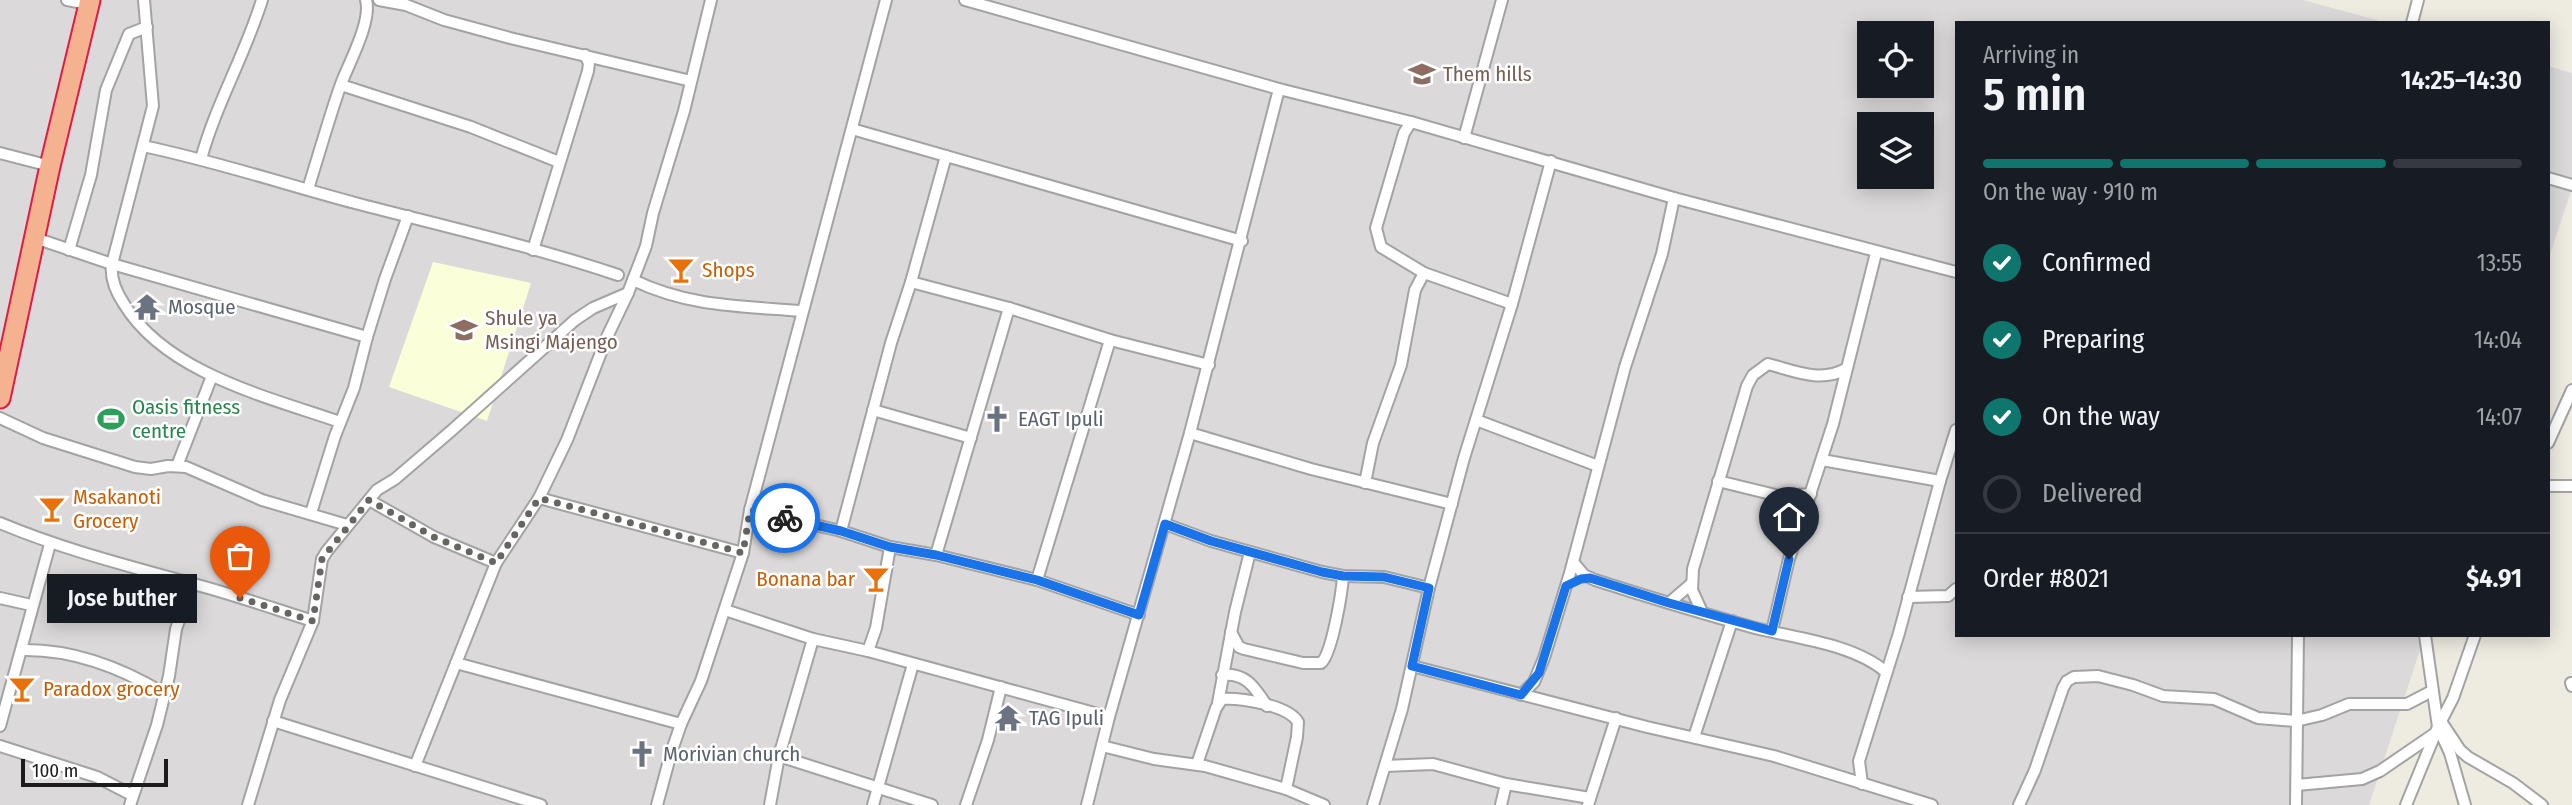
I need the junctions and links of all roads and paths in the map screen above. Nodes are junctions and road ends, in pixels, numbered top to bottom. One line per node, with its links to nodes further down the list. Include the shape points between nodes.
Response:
1 (67, 0): 10 (street)
2 (144, 0): 12 (street)
3 (262, 0): 25 (street)
4 (372, 0): 13 (street, via 406,5 444,20); 17 (street)
5 (711, 0): 16 (street)
6 (886, 0): 20 (street)
7 (965, 0): 18 (street)
8 (1502, 0): 21 (street)
9 (2418, 0): 11 (street)
10 (90, 2): 28 (highway)
11 (2413, 21)
12 (146, 27): 22 (street, via 153,106); 36 (street, via 129,34 109,81 91,174)
13 (585, 55): 14 (street); 15 (street)
14 (604, 59): 15 (street); 16 (street)
15 (588, 71): 27 (street)
16 (691, 81): 43 (street)
17 (341, 85): 27 (street, via 471,127); 31 (street)
18 (1279, 89): 19 (street); 35 (street)
19 (1411, 122): 21 (street); 41 (street, via 1376,228 1384,251)
20 (852, 129): 24 (street); 48 (street)
21 (1464, 138): 26 (street)
22 (143, 146): 25 (street); 39 (street)
23 (0, 153): 28 (street)
24 (946, 156): 35 (street); 44 (street)
25 (201, 159): 31 (street)
26 (1551, 161): 32 (street); 46 (street)
27 (559, 162): 37 (street)
28 (50, 166): 34 (highway)
29 (2550, 179): 30 (street)
30 (2572, 185)
31 (308, 189): 33 (street)
32 (1674, 198): 38 (street); 67 (street)
33 (408, 216): 37 (street); 49 (street)
34 (35, 238): 36 (street); 55 (highway)
35 (1242, 241): 51 (street)
36 (69, 250): 39 (street)
37 (533, 250): 42 (street)
38 (1876, 253): 40 (street); 52 (street)
39 (112, 264): 49 (street); 53 (street, via 117,293 134,320 151,337)
40 (1955, 272)
41 (1424, 273): 46 (street); 71 (street, via 1415,289 1401,365 1373,443)
42 (618, 275)
43 (633, 280): 45 (street); 48 (street, via 700,303)
44 (911, 282): 47 (street); 56 (street)
45 (628, 293): 75 (street); 76 (street, via 575,320)
46 (1512, 303): 58 (street)
47 (1009, 308): 50 (street); 62 (street)
48 (802, 311): 78 (street)
49 (367, 337): 59 (street)
50 (1110, 340): 51 (street); 93 (street)
51 (1209, 365): 60 (street)
52 (1846, 369): 64 (street); 69 (street, via 1813,377 1768,365 1754,375)
53 (212, 376): 59 (street); 66 (street)
54 (2572, 390): 63 (street)
55 (0, 398)
56 (873, 410): 62 (street); 83 (street)
57 (0, 418): 66 (street, via 43,438 135,467)
58 (1476, 420): 67 (street); 77 (street)
59 (340, 422): 79 (street)
60 (1190, 433): 71 (street); 81 (street)
61 (1955, 433): 68 (street)
62 (971, 438): 88 (street)
63 (2550, 439)
64 (1822, 460): 70 (street); 74 (street)
65 (1955, 463): 68 (street)
66 (177, 466): 79 (street, via 262,500)
67 (1598, 466): 89 (street)
68 (1944, 467): 70 (street)
69 (1718, 481): 74 (street, via 1779,496); 95 (street)
70 (1940, 481): 99 (street)
71 (1365, 483): 77 (street)
72 (2550, 486): 73 (street)
73 (2572, 486)
74 (1811, 494): 108 (street)
75 (539, 498): 87 (street); 90 (street)
76 (369, 500): 82 (street); 90 (street, via 434,537)
77 (1452, 504): 97 (street)
78 (750, 510): 83 (street); 87 (street)
79 (311, 513): 82 (street)
80 (0, 523): 84 (street)
81 (1165, 524): 86 (street); 105 (street)
82 (347, 525): 106 (street, via 322,559)
83 (841, 531): 85 (street)
84 (50, 544): 94 (street); 102 (street)
85 (890, 547): 88 (street); 115 (street)
86 (1250, 552): 91 (street); 109 (street)
87 (743, 553): 103 (street)
88 (936, 555): 93 (street)
89 (1573, 562): 92 (street); 96 (street)
90 (496, 563): 116 (street)
91 (1343, 576): 97 (street, via 1384,577); 109 (street, via 1331,646 1321,663 1244,649)
92 (1590, 578): 96 (street); 101 (street)
93 (1037, 580): 105 (street)
94 (192, 583): 106 (street); 123 (street, via 176,629)
95 (1691, 584): 101 (street); 104 (street)
96 (1566, 586): 124 (street, via 1539,673)
97 (1429, 588): 118 (street)
98 (1955, 590): 99 (street, via 1948,596)
99 (1908, 597): 119 (street)
100 (0, 598): 102 (street)
101 (1669, 603): 104 (street)
102 (31, 605): 114 (street)
103 (725, 610): 113 (street); 131 (street)
104 (1702, 612): 107 (street)
105 (1139, 615): 127 (street)
106 (313, 621): 129 (street)
107 (1732, 621): 108 (street); 134 (street)
108 (1772, 631): 119 (street, via 1870,660)
109 (1231, 632): 120 (street)
110 (2298, 637): 130 (street)
111 (2425, 637): 122 (street)
112 (2474, 637): 133 (street)
113 (813, 639): 115 (street); 137 (street)
114 (22, 650): 123 (street, via 65,654 112,666); 132 (street)
115 (868, 651): 117 (street)
116 (456, 663): 131 (street); 139 (street)
117 (913, 663): 121 (street); 144 (street)
118 (1412, 666): 124 (street); 140 (street)
119 (1886, 672): 142 (street, via 1859,761)
120 (1222, 675): 125 (street); 126 (street, via 1246,678)
121 (1001, 687): 127 (street); 155 (street)
122 (2432, 691): 130 (street, via 2407,704 2349,704); 133 (street)
123 (165, 694): 147 (street)
124 (1521, 695): 128 (street)
125 (1218, 703): 126 (street, via 1227,699); 138 (street)
126 (1267, 706): 145 (street, via 1293,715 1298,722)
127 (1109, 717): 136 (street)
128 (1616, 718): 134 (street); 148 (street)
129 (273, 721): 139 (street); 149 (street)
130 (2296, 721): 143 (street); 161 (street, via 2258,718 2214,699 2163,696 2098,676 2074,677 2063,688)
131 (681, 724): 151 (street)
132 (0, 726)
133 (2439, 727): 143 (street, via 2362,779); 163 (street); 164 (street); 165 (street, via 2468,757)
134 (1693, 737): 142 (street)
135 (0, 746): 147 (street, via 97,777)
136 (1102, 746): 138 (street); 156 (street)
137 (779, 757): 144 (street); 152 (street)
138 (1197, 764): 145 (street)
139 (415, 766): 146 (street)
140 (1385, 766): 141 (street, via 1433,764); 158 (street)
141 (1506, 784): 148 (street); 159 (street)
142 (1862, 784): 160 (street)
143 (2297, 785): 162 (street)
144 (878, 789): 153 (street); 154 (street)
145 (1286, 789): 157 (street)
146 (500, 799): 150 (street)
147 (131, 800)
148 (1589, 801)
149 (248, 805)
150 (541, 805)
151 (657, 805)
152 (771, 805)
153 (873, 805)
154 (932, 805)
155 (966, 805)
156 (1087, 805)
157 (1324, 805)
158 (1373, 805)
159 (1501, 805)
160 (1932, 805)
161 (2019, 805)
162 (2296, 805)
163 (2406, 805)
164 (2465, 805)
165 (2542, 805)

